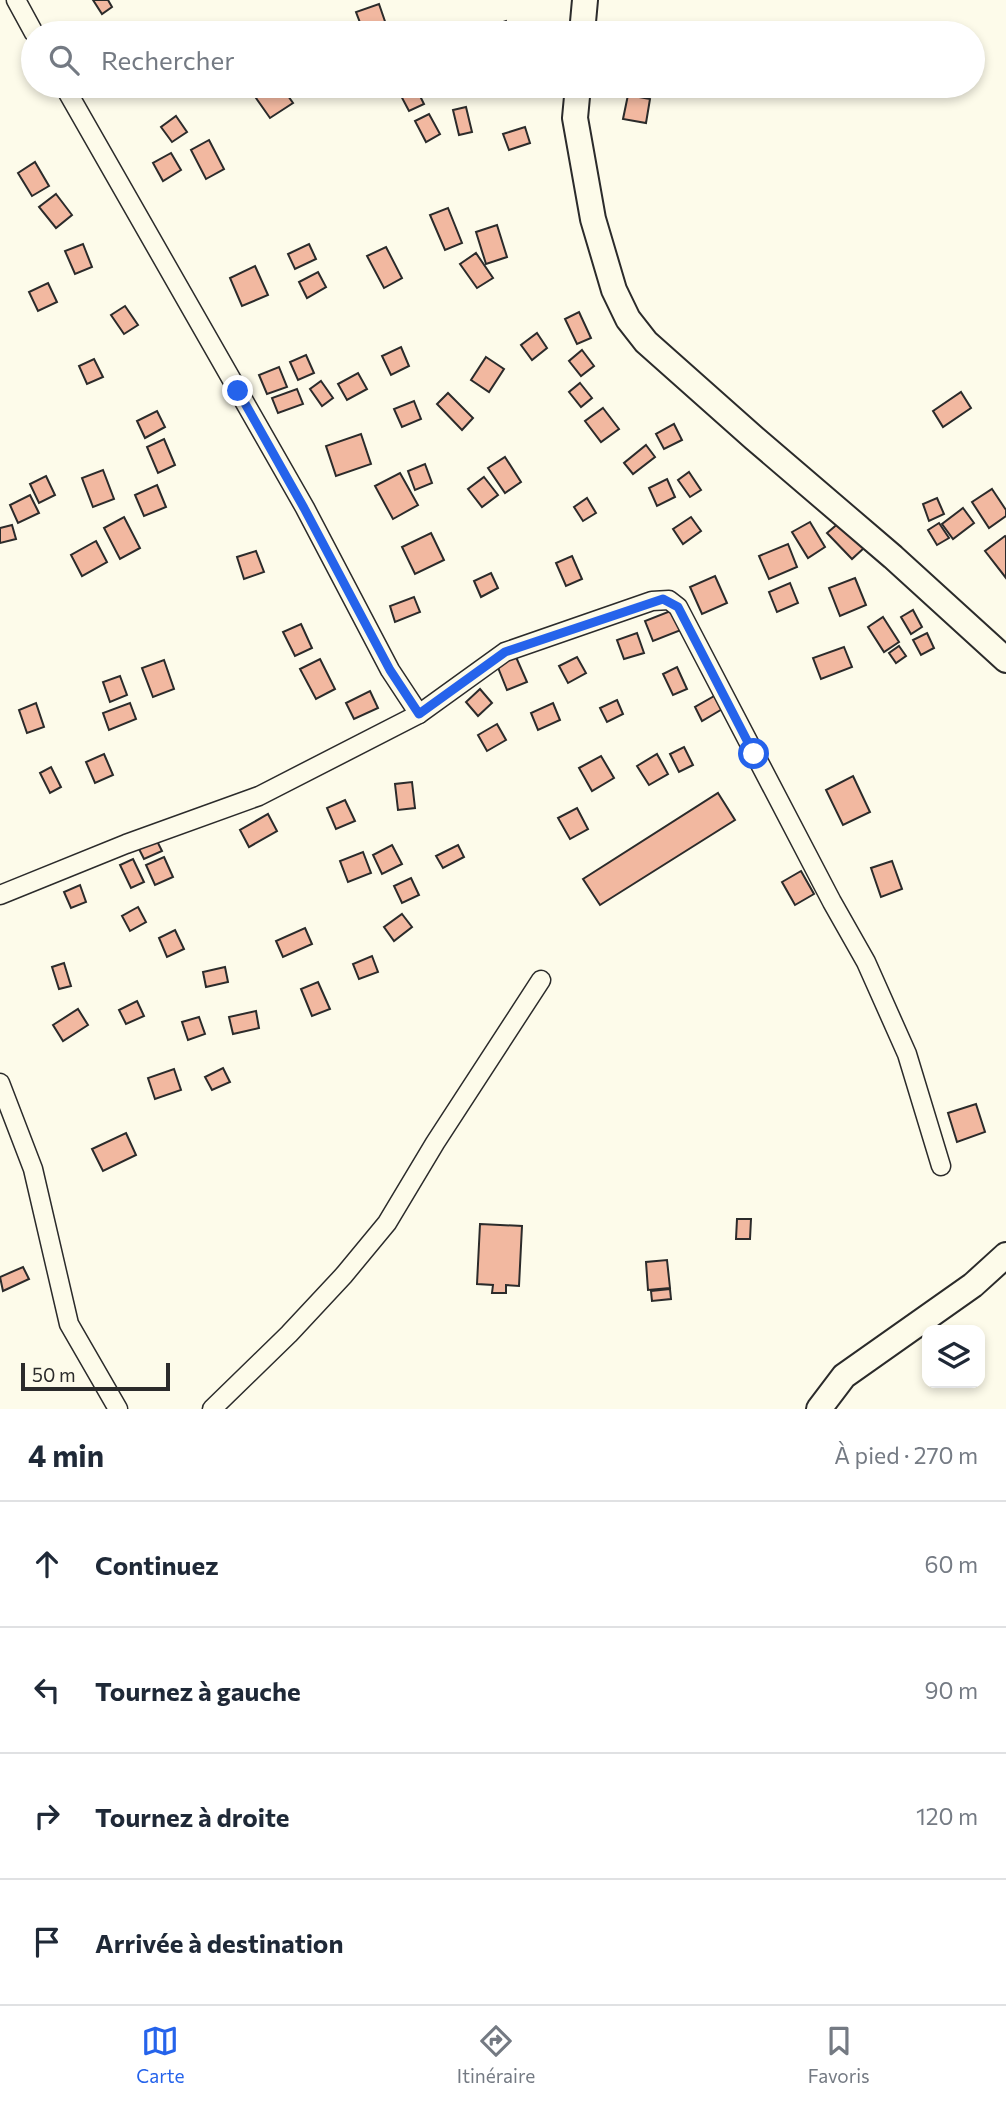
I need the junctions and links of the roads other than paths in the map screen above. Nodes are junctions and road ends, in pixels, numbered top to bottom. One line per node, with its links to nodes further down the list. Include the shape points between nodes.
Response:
1 (584, 0): 4 (main road)
2 (19, 1): 3 (street)
3 (28, 21)
4 (583, 21)
5 (71, 98): 8 (street, via 304,508 390,670)
6 (577, 98): 7 (main road, via 575,118 593,219 614,290 628,319 646,342)
7 (1006, 660)
8 (419, 714): 9 (street, via 259,796); 12 (street, via 505,652 652,601 669,600 678,607 866,962 907,1054)
9 (0, 895)
10 (541, 980): 15 (street, via 387,1223 289,1334)
11 (0, 1083): 14 (street, via 33,1168 69,1324)
12 (941, 1166)
13 (1006, 1255): 16 (main road, via 973,1285 844,1376)
14 (118, 1409)
15 (212, 1409)
16 (819, 1409)

